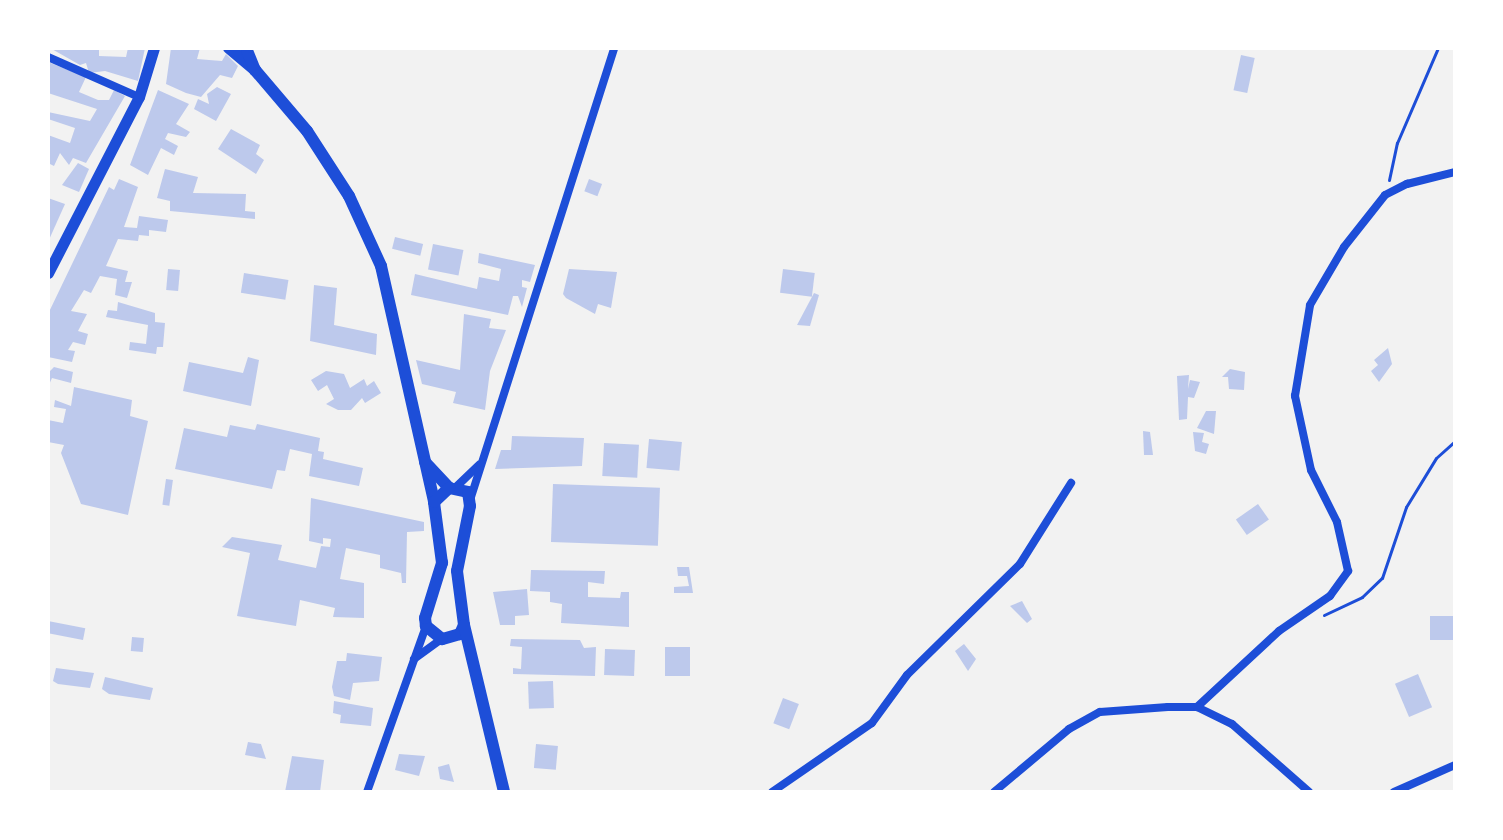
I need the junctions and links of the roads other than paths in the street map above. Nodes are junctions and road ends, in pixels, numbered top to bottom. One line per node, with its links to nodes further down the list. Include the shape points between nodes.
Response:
1 (154, 48): 7 (street)
2 (229, 48): 6 (main road)
3 (246, 48): 6 (main road)
4 (614, 48): 11 (street)
5 (48, 57): 7 (street)
6 (255, 70): 10 (main road, via 307,131 349,196 381,266)
7 (139, 97): 9 (street)
8 (1455, 172): 21 (street, via 1385,195 1344,247 1310,305 1295,396 1311,470 1337,522 1348,571 1330,596 1287,624)
9 (48, 273)
10 (425, 462): 13 (main road); 15 (main road)
11 (480, 465): 13 (street); 14 (street)
12 (1071, 483): 25 (street, via 1020,564 907,675 872,723)
13 (452, 487): 14 (main road); 15 (main road)
14 (471, 498): 16 (main road, via 457,571)
15 (434, 502): 17 (main road, via 442,563)
16 (464, 625): 18 (main road); 20 (main road)
17 (426, 626): 18 (main road); 19 (street)
18 (447, 639): 19 (street); 20 (main road)
19 (414, 659): 23 (street)
20 (473, 662): 24 (main road)
21 (1197, 707): 26 (street, via 1100,712 1069,729); 27 (street, via 1232,724)
22 (1455, 765): 28 (street)
23 (367, 792)
24 (504, 792)
25 (772, 792)
26 (994, 792)
27 (1309, 792)
28 (1394, 792)

